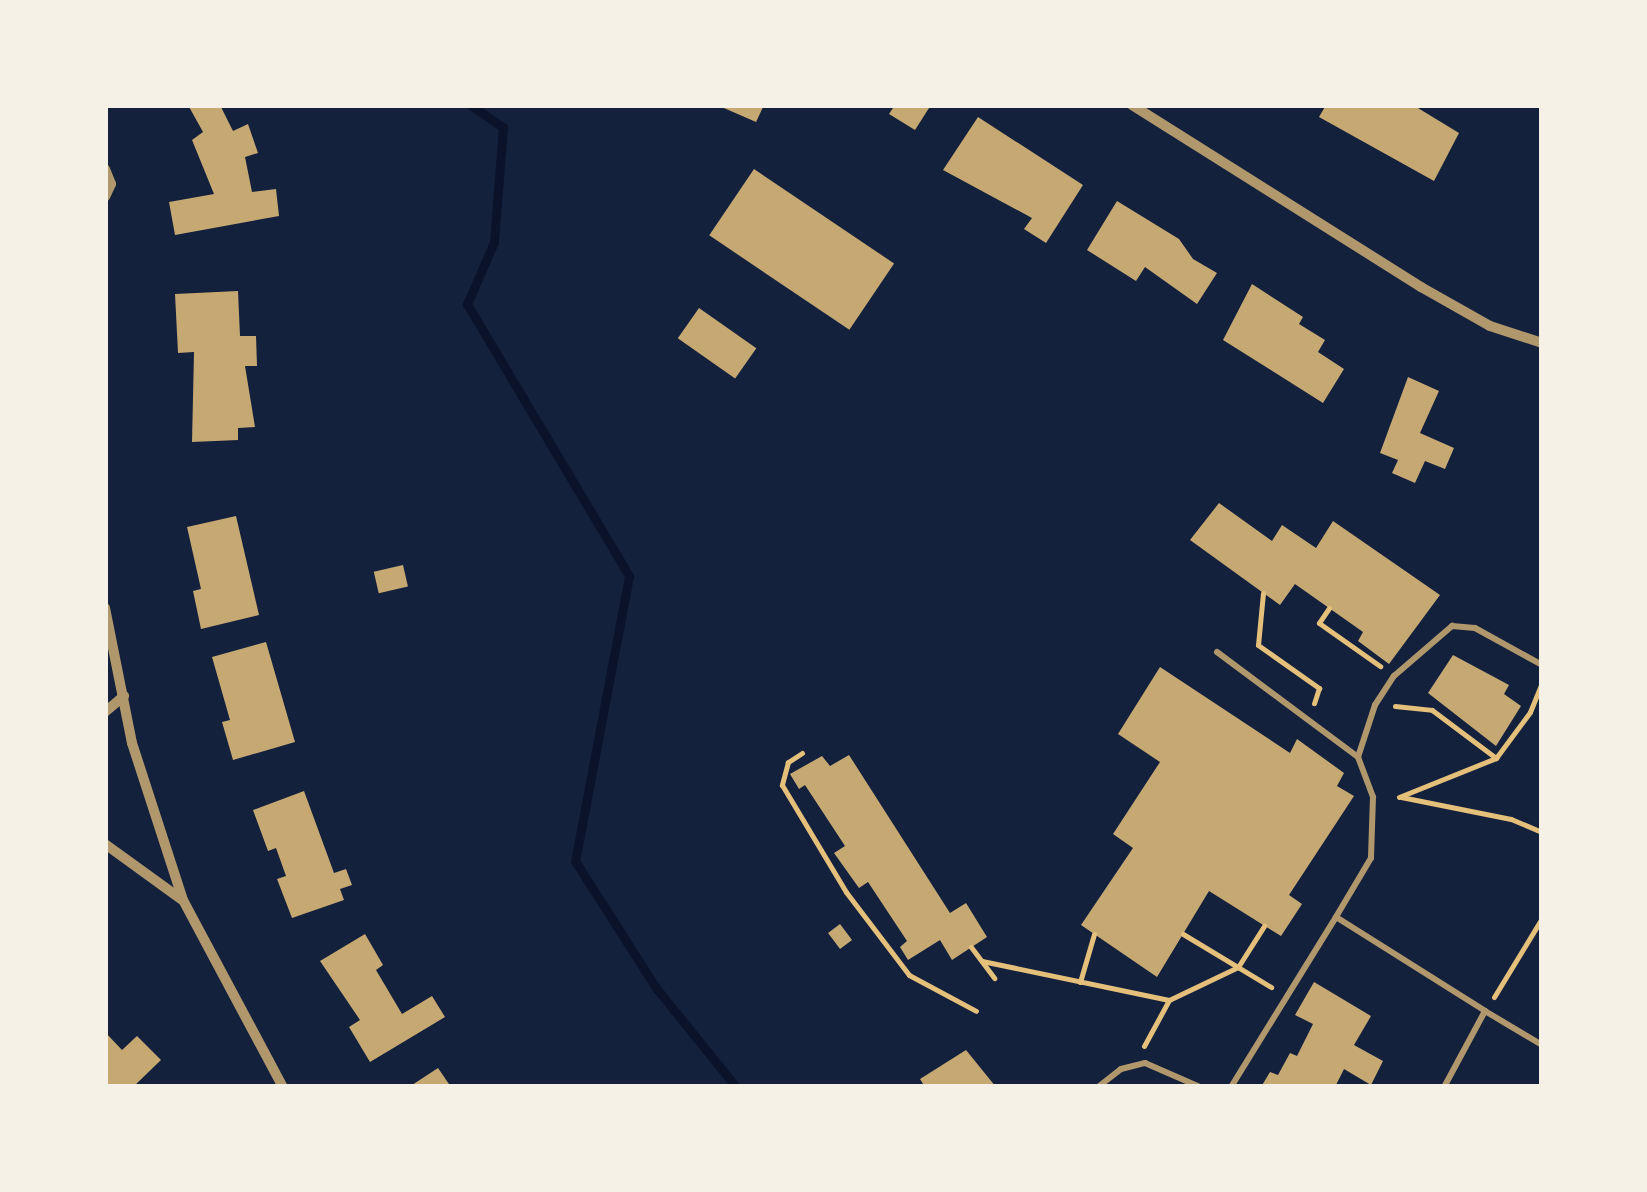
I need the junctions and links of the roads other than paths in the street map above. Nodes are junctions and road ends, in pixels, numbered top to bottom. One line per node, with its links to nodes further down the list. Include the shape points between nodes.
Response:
1 (1132, 105): 4 (street, via 1420,287 1490,326)
2 (105, 169): 3 (street, via 111,184)
3 (105, 198)
4 (1542, 344)
5 (105, 608): 8 (street)
6 (1218, 652): 10 (lane)
7 (1542, 664): 10 (lane, via 1475,628 1452,626 1394,676 1375,706)
8 (124, 696): 9 (street); 12 (street, via 146,796)
9 (105, 712)
10 (1358, 758): 13 (lane, via 1374,796 1372,858)
11 (105, 844): 12 (street)
12 (182, 900): 16 (street)
13 (1336, 917): 14 (lane); 19 (lane)
14 (1485, 1011): 15 (lane); 20 (lane)
15 (1542, 1045)
16 (283, 1087)
17 (1098, 1087): 18 (lane, via 1145,1063)
18 (1200, 1087)
19 (1231, 1087)
20 (1444, 1087)

